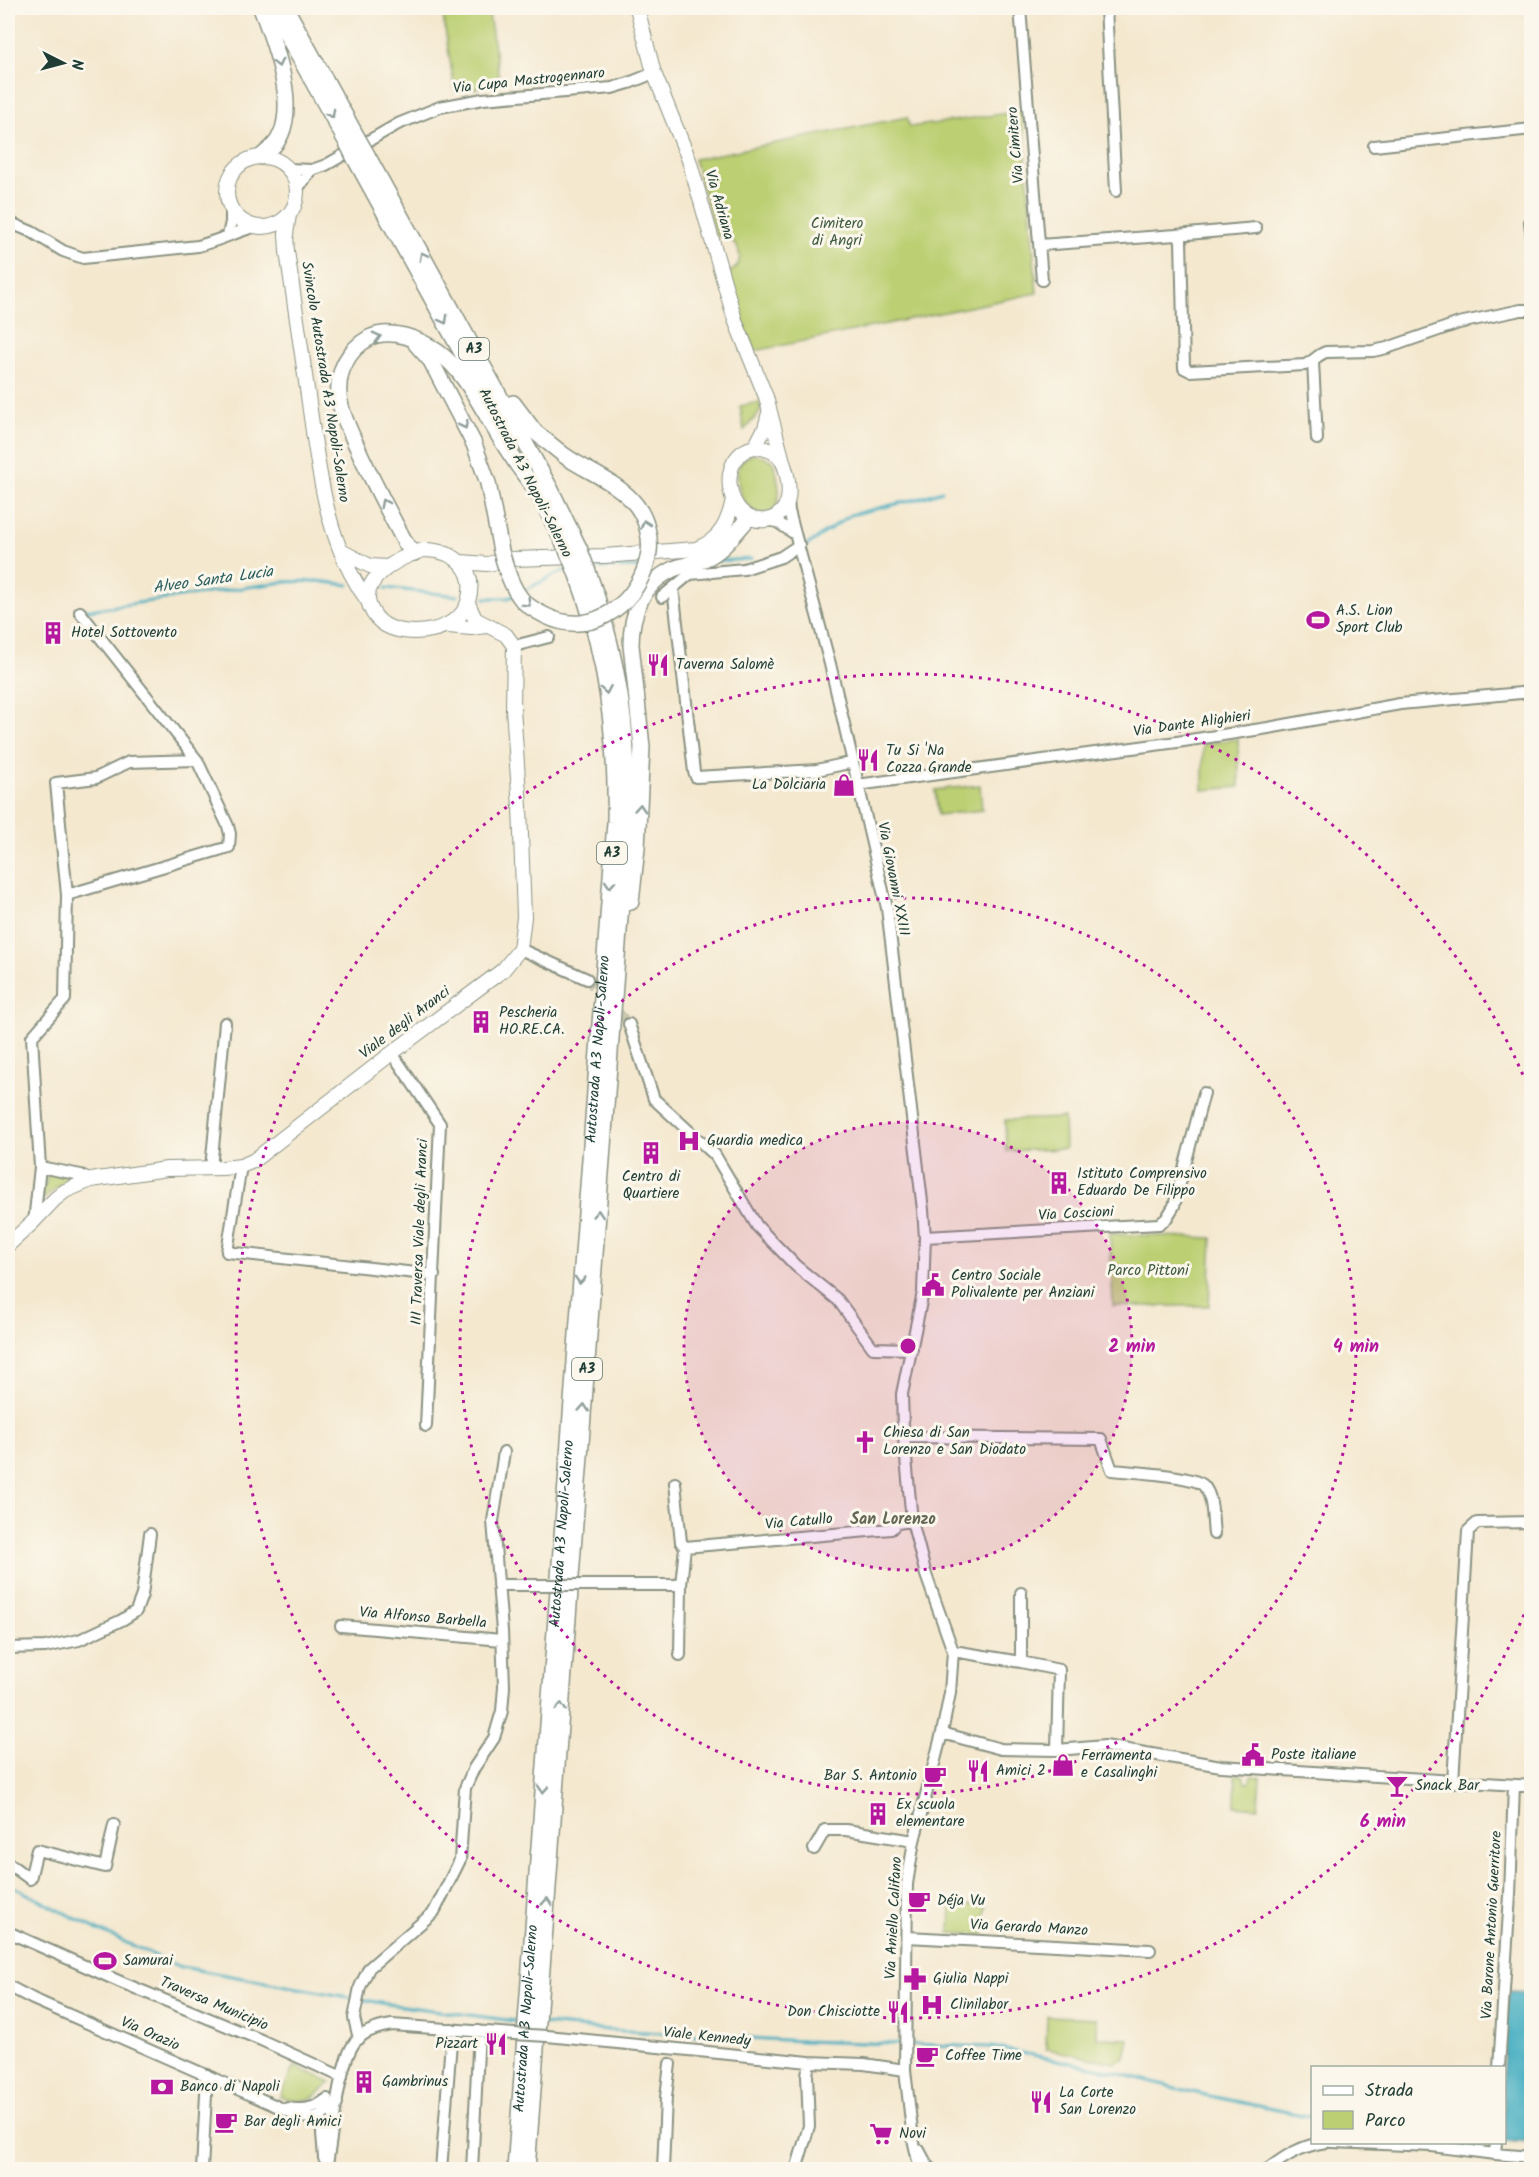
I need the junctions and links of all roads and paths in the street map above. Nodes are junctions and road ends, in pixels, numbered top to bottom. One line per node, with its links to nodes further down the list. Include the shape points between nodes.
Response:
1 (261, 8): 12 (highway, one-way to 12, via 287,105 280,136)
2 (272, 8): 9 (highway, Autostrada A3 Napoli-Salerno / A3, one-way to 9)
3 (286, 8): 9 (highway, Autostrada A3 Napoli-Salerno / A3)
4 (638, 8): 7 (main road, Via Adriana)
5 (1020, 8): 26 (street, Via Cimitero)
6 (1106, 8): 16 (street)
7 (654, 73): 14 (street, Via Cupa Mastrogennaro, via 612,88 476,99 440,106); 33 (main road, Via Adriana, via 687,152 735,320)
8 (1532, 129): 10 (street)
9 (353, 142): 11 (highway, Autostrada A3 Napoli-Salerno / A3, bridge)
10 (1374, 146)
11 (360, 156): 29 (highway, Autostrada A3 Napoli-Salerno / A3, one-way to 11); 37 (highway, Autostrada A3 Napoli-Salerno / A3, one-way to 37)
12 (261, 157): 13 (main road, via 281,162); 17 (main road, via 242,164 229,179)
13 (289, 169): 14 (street, Via Cupa Mastrogennaro); 15 (main road)
14 (312, 170): 15 (street, Via Cupa Mastrogennaro)
15 (297, 189): 18 (main road)
16 (1116, 190)
17 (231, 209): 21 (main road, via 244,223); 23 (street)
18 (289, 215): 21 (main road, via 271,226); 27 (main road, Svincolo Autostrada A3 Napoli-Salerno)
19 (1530, 222): 25 (street)
20 (8, 224): 23 (street, via 83,258 198,246)
21 (257, 227): 23 (street); 27 (main road, via 279,240)
22 (1256, 228): 24 (street)
23 (228, 235)
24 (1176, 235): 26 (street); 32 (street, via 1180,238 1184,368 1190,371)
25 (1532, 239)
26 (1040, 245): 28 (street, Via Cimitero)
27 (287, 251): 45 (main road, Svincolo Autostrada A3 Napoli-Salerno, via 318,464 331,523)
28 (1042, 280)
29 (443, 293): 31 (highway, one-way to 29, bridge, via 431,362 474,444 488,483 509,579 524,602 559,621 582,623 611,613 636,590 647,563 649,535 641,513 617,487 550,446 524,419 473,329); 44 (highway, Autostrada A3 Napoli-Salerno / A3, via 550,488)
30 (1532, 310): 32 (street, via 1459,323 1388,348 1326,352 1318,354)
31 (406, 337): 37 (highway, via 427,345 450,362); 46 (highway, one-way to 31, via 361,455 339,397 342,367 350,352 374,336)
32 (1313, 362): 34 (street)
33 (770, 411): 35 (main road); 36 (main road, Via Adriana)
34 (1317, 438)
35 (755, 447): 36 (main road, via 773,452); 39 (main road, via 744,451 730,469)
36 (784, 465): 38 (main road)
37 (538, 492): 44 (highway, Autostrada A3 Napoli-Salerno / A3)
38 (788, 497): 40 (main road, via 778,515); 42 (street, Via Giovanni XXIII)
39 (733, 499): 40 (main road, via 742,513); 41 (main road)
40 (756, 521): 41 (main road); 42 (street, via 777,522); 70 (highway, one-way to 40, via 626,948 641,786 642,747 631,645 633,614 660,578 671,570 704,560)
41 (723, 531): 48 (main road, via 707,545 684,552 514,559)
42 (795, 534): 43 (street, Via Giovanni XXIII)
43 (799, 545): 52 (street, via 781,557 744,569 690,574); 63 (street, Via Giovanni XXIII)
44 (572, 548): 50 (highway, Autostrada A3 Napoli-Salerno / A3, bridge)
45 (343, 552): 49 (main road, via 370,566); 54 (main road, Svincolo Autostrada A3 Napoli-Salerno)
46 (414, 553): 47 (main road, via 440,551); 49 (main road)
47 (461, 562): 48 (main road); 51 (main road)
48 (487, 564): 51 (main road)
49 (388, 567): 54 (main road, via 371,584)
50 (582, 572): 70 (highway, Autostrada A3 Napoli-Salerno / A3, via 606,625 617,676 627,763 627,822); 137 (highway, Autostrada A3 Napoli-Salerno / A3, one-way to 137, via 609,706 615,762 615,822)
51 (471, 585): 55 (main road)
52 (673, 588): 53 (street); 63 (street, via 696,777 817,770)
53 (662, 597)
54 (368, 601): 57 (main road, via 377,618 393,628 430,630)
55 (468, 603): 57 (main road); 58 (main road, via 475,619)
56 (80, 612): 62 (street)
57 (448, 626): 58 (main road)
58 (487, 626): 60 (main road, via 506,635)
59 (549, 638): 60 (street)
60 (514, 646): 66 (main road, via 513,708 524,917)
61 (1532, 692): 64 (street, Via Dante Alighieri, via 1400,704 1177,742)
62 (197, 760): 65 (street, via 129,762 96,778 56,783); 65 (street, via 228,826 229,847)
63 (853, 762): 64 (street, Via Giovanni XXIII)
64 (857, 785): 78 (street, Via Giovanni XXIII, via 887,908)
65 (67, 895): 74 (street, via 65,999 32,1037)
66 (520, 949): 67 (street); 71 (main road, Viale degli Aranci, via 503,970)
67 (587, 979)
68 (225, 1023): 75 (street)
69 (629, 1024): 81 (street, via 654,1099 716,1155 757,1226 796,1266 838,1300 873,1348)
70 (612, 1033): 138 (highway, Autostrada A3 Napoli-Salerno / A3, one-way to 70)
71 (392, 1053): 73 (main road, Viale degli Aranci, via 253,1161); 80 (street, III Traversa Viale degli Aranci, via 440,1124)
72 (1203, 1093): 78 (street, Via Coscioni, via 1174,1206 1159,1224)
73 (241, 1166): 75 (main road, Viale degli Aranci); 80 (street, via 227,1252)
74 (40, 1167): 76 (street); 77 (street)
75 (211, 1168): 76 (main road, Viale degli Aranci, via 167,1169)
76 (92, 1180): 77 (main road, Viale degli Aranci, via 65,1191)
77 (33, 1222): 79 (main road, Viale degli Aranci)
78 (925, 1237): 81 (street, Via Giovanni XXIII, via 923,1292)
79 (8, 1245)
80 (434, 1275): 82 (street, III Traversa Viale degli Aranci)
81 (912, 1349): 83 (street, Via Giovanni XXIII, via 902,1394)
82 (426, 1426)
83 (904, 1437): 86 (street, Via Giovanni XXIII); 89 (street, via 1101,1439 1112,1470 1191,1479 1203,1485 1209,1497)
84 (504, 1452): 91 (street, Via Alfonso Barbella, via 493,1521)
85 (675, 1483): 90 (street, via 681,1542)
86 (912, 1521): 90 (street, Via Catullo, via 897,1523 891,1529); 97 (street, Via Giovanni XXIII)
87 (1532, 1522): 102 (street, via 1477,1523 1468,1531)
88 (150, 1534): 96 (street, via 142,1595 136,1611 79,1640 45,1647)
89 (1214, 1534)
90 (685, 1547): 92 (street)
91 (498, 1585): 92 (street, bridge); 95 (street, Via Alfonso Barbella)
92 (681, 1585): 98 (street)
93 (1021, 1593): 99 (street)
94 (341, 1626): 95 (street, Via Alfonso Barbella)
95 (502, 1640): 115 (street, Via Alfonso Barbella, via 502,1711 494,1738 465,1788 460,1860 434,1912 364,1975 354,2015)
96 (8, 1648)
97 (953, 1651): 99 (street); 100 (street, Via Aniello Califano)
98 (680, 1654)
99 (1021, 1662): 101 (street, via 1059,1670)
100 (942, 1733): 101 (street, via 1001,1749); 106 (street, Via Aniello Califano)
101 (1058, 1750): 102 (street, via 1104,1746 1221,1767)
102 (1453, 1782): 103 (street)
103 (1514, 1785): 104 (street); 119 (street, Via Barone Antonio Guerritore)
104 (1532, 1786)
105 (114, 1825): 108 (street, via 105,1867 37,1850 30,1879)
106 (914, 1841): 107 (street, via 825,1830); 110 (street, Via Aniello Califano, via 907,1884)
107 (814, 1849)
108 (8, 1863)
109 (8, 1932): 121 (street, Traversa Municipio, via 261,2040)
110 (907, 1936): 111 (street, Via Gerardo Manzo); 118 (street, Via Aniello Califano)
111 (1150, 1950)
112 (8, 1986): 120 (street, Via Orazio)
113 (452, 2029): 114 (street); 115 (street, via 379,2026); 135 (street)
114 (479, 2031): 116 (street, Viale Kennedy, bridge); 136 (street)
115 (359, 2039): 121 (street, via 354,2043)
116 (809, 2062): 118 (street, Viale Kennedy); 140 (street, via 809,2126)
117 (670, 2064): 139 (street)
118 (904, 2065): 126 (street, Via Aniello Califano)
119 (1499, 2066)
120 (207, 2075): 123 (street, Via Orazio); 133 (street)
121 (341, 2081): 122 (street); 124 (street)
122 (337, 2103): 124 (street); 130 (street)
123 (282, 2107): 124 (street); 125 (street, Via Orazio)
124 (321, 2108): 125 (street); 130 (street)
125 (307, 2119): 130 (street)
126 (913, 2139): 141 (street, Via Aniello Califano); 142 (street)
127 (1318, 2144): 143 (street, via 1301,2148)
128 (1382, 2144): 131 (street)
129 (1496, 2144): 131 (street)
130 (328, 2146): 134 (street)
131 (1495, 2154): 132 (street)
132 (1532, 2157)
133 (202, 2169)
134 (325, 2169)
135 (441, 2169)
136 (472, 2169)
137 (514, 2169)
138 (527, 2169)
139 (663, 2169)
140 (796, 2169)
141 (920, 2169)
142 (932, 2169)
143 (1267, 2169)

